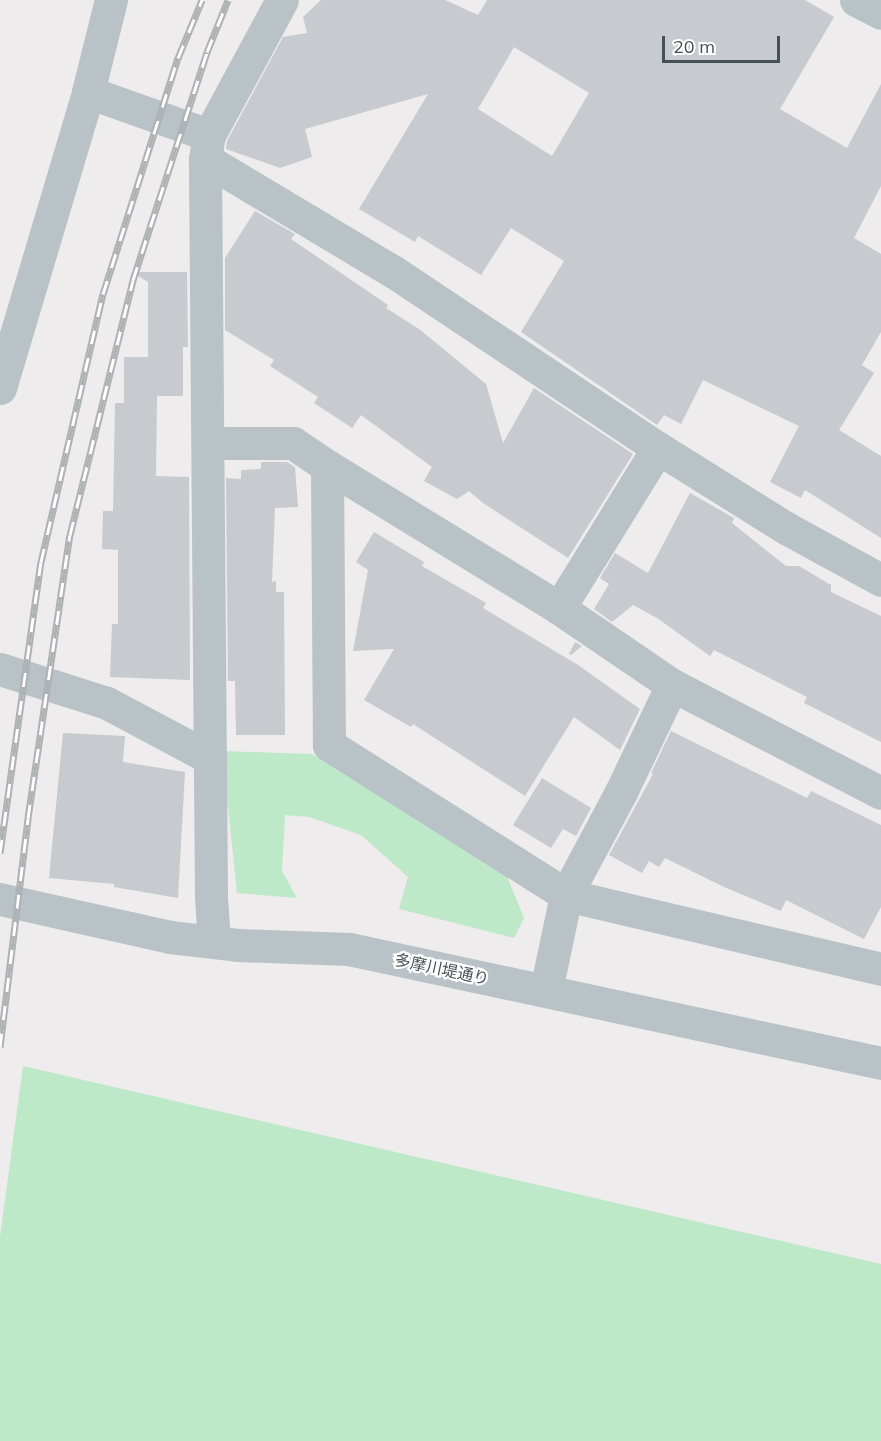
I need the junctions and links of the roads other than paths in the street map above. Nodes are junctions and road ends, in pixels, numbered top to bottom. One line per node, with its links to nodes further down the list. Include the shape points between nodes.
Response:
1 (111, 0): 5 (street)
2 (282, 0): 6 (street)
3 (856, 0): 4 (street)
4 (881, 14)
5 (88, 92): 6 (street); 7 (street)
6 (207, 147): 8 (street); 9 (street)
7 (0, 388)
8 (208, 443): 10 (street, via 293,443); 15 (street)
9 (658, 448): 11 (street, via 786,528); 12 (street)
10 (327, 466): 12 (street); 17 (street, via 329,745)
11 (881, 580)
12 (560, 608): 14 (street)
13 (0, 669): 15 (street, via 107,703)
14 (672, 685): 16 (street); 17 (street)
15 (210, 758): 19 (street)
16 (881, 793)
17 (566, 895): 20 (street); 21 (street)
18 (0, 899): 19 (street, 多摩川堤通り, via 170,937)
19 (214, 941): 21 (street, 多摩川堤通り, via 349,949)
20 (881, 969)
21 (546, 990): 22 (street, 多摩川堤通り)
22 (881, 1063)

